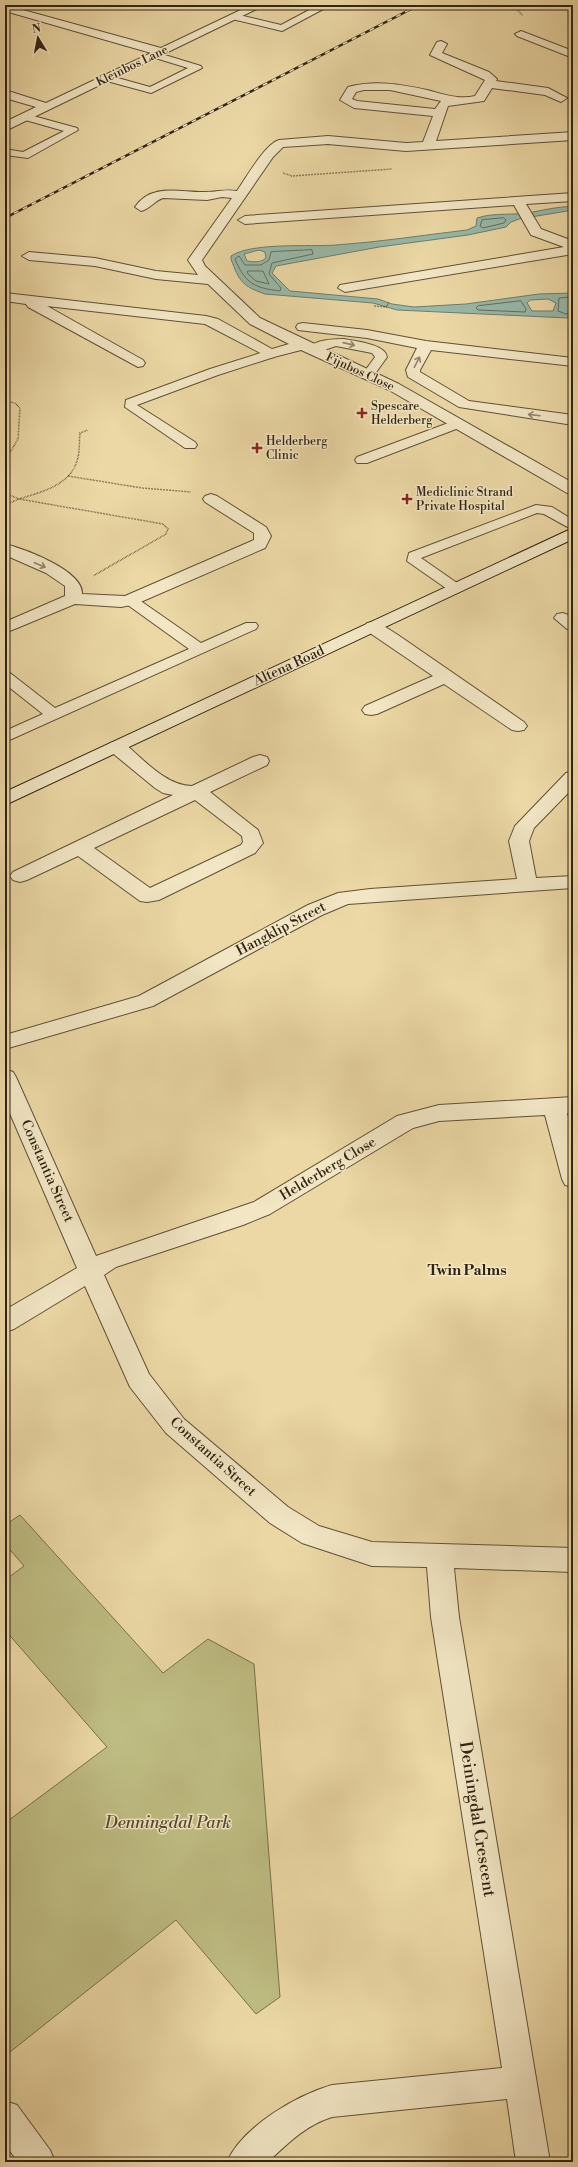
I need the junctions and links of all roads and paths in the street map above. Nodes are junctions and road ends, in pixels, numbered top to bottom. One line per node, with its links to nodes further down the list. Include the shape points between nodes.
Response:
1 (260, 5): 4 (street, Kleinbos Lane)
2 (313, 5): 4 (lane, via 322,7 282,28)
3 (5, 8): 7 (street)
4 (235, 17): 7 (street, Kleinbos Lane)
5 (521, 34): 8 (street)
6 (441, 44): 10 (street, via 436,55 485,74 491,79)
7 (158, 53): 9 (street, Kleinbos Lane); 9 (lane, via 197,68 151,90)
8 (573, 55)
9 (107, 78): 14 (street, Kleinbos Lane)
10 (490, 84): 12 (street, via 548,92); 13 (street, via 480,98 472,101)
11 (5, 94): 14 (street)
12 (562, 98)
13 (454, 100): 15 (street, via 443,104); 15 (street, via 413,90 376,87 352,89 346,97 346,100 354,104)
14 (47, 107): 16 (street, Kleinbos Lane)
15 (439, 113): 19 (street)
16 (26, 117): 17 (street, Kleinbos Lane); 20 (lane, via 73,130 24,156)
17 (5, 127)
18 (573, 136): 19 (street)
19 (428, 146): 21 (street, via 397,147 328,140 285,142 275,147)
20 (5, 152)
21 (259, 169): 22 (path, via 292,176); 23 (street)
22 (392, 169)
23 (241, 195): 25 (street, via 162,194 152,197); 31 (street, Fijnbos Close, via 195,260)
24 (573, 197): 26 (street)
25 (141, 207)
26 (524, 211): 27 (street); 28 (street, via 536,232)
27 (245, 220)
28 (573, 246)
29 (573, 250): 32 (street)
30 (29, 256): 31 (street, via 95,262 156,275)
31 (213, 282): 39 (street, Fijnbos Close, via 255,321)
32 (345, 288)
33 (5, 297): 34 (street)
34 (25, 300): 40 (street, via 206,320); 42 (street)
35 (389, 303): 36 (path)
36 (386, 306)
37 (303, 327): 38 (street, via 367,334)
38 (426, 345): 41 (street); 45 (street, one-way to 38, via 464,404 413,374)
39 (307, 348): 40 (street); 43 (street, Fijnbos Close); 43 (lane, one-way to 43, via 340,342 376,350 381,357)
40 (270, 354): 48 (lane, via 131,403 131,407)
41 (573, 362)
42 (138, 363)
43 (368, 375): 46 (street, Fijnbos Close)
44 (5, 401): 50 (path, via 15,403 20,408 18,439)
45 (573, 420)
46 (458, 423): 49 (lane); 52 (street, Fijnbos Close)
47 (88, 430): 51 (path, via 80,433 76,462)
48 (190, 445)
49 (362, 460)
50 (5, 461)
51 (68, 476): 54 (path, via 148,489 193,492); 55 (path, via 52,488)
52 (573, 490)
53 (5, 493): 55 (path)
54 (210, 499): 62 (street, via 260,530 263,535 262,541 257,546)
55 (19, 500): 56 (path); 61 (path, via 121,516 167,527 166,534)
56 (5, 505)
57 (573, 526): 60 (lane, via 548,510 536,509 414,556 414,561)
58 (573, 534): 60 (street, Altena Road)
59 (5, 549): 61 (street, one-way to 61, via 60,574)
60 (455, 588): 64 (street, Altena Road)
61 (72, 591): 62 (street, via 121,602); 65 (street)
62 (130, 600): 66 (lane)
63 (251, 626): 66 (lane)
64 (373, 627): 68 (street, via 404,646); 73 (street, Altena Road)
65 (5, 628)
66 (199, 649): 70 (lane)
67 (5, 676): 70 (lane)
68 (444, 678): 69 (street); 71 (street)
69 (371, 710)
70 (54, 715): 72 (lane)
71 (518, 726)
72 (5, 737)
73 (117, 747): 76 (street, via 170,789); 77 (street, Altena Road)
74 (260, 762): 76 (street)
75 (573, 777): 81 (street, via 525,826 519,841)
76 (197, 792): 78 (street); 78 (street, via 251,834 252,843 248,849 152,896 147,896)
77 (5, 799)
78 (80, 848): 79 (street)
79 (20, 876)
80 (573, 882): 81 (street, Hangklip Street)
81 (528, 885): 82 (street, Hangklip Street, via 345,898 329,903 146,1001)
82 (5, 1042)
83 (5, 1077): 86 (street, Constantia Street)
84 (563, 1106): 85 (street); 86 (street, Helderberg Close, via 439,1113 405,1122 262,1208 108,1261)
85 (573, 1179)
86 (91, 1271): 87 (street); 88 (street, Constantia Street, via 139,1380 156,1404 175,1426 279,1515 311,1535 348,1548 372,1554)
87 (5, 1322)
88 (440, 1556): 89 (street, Constantia Street); 90 (street, Deiningdal Crescent, via 445,1617)
89 (573, 1560)
90 (520, 2082): 93 (street, via 332,2100 317,2104 293,2117); 94 (street, Deiningdal Crescent)
91 (5, 2117): 92 (street)
92 (38, 2162)
93 (244, 2162)
94 (533, 2162)

